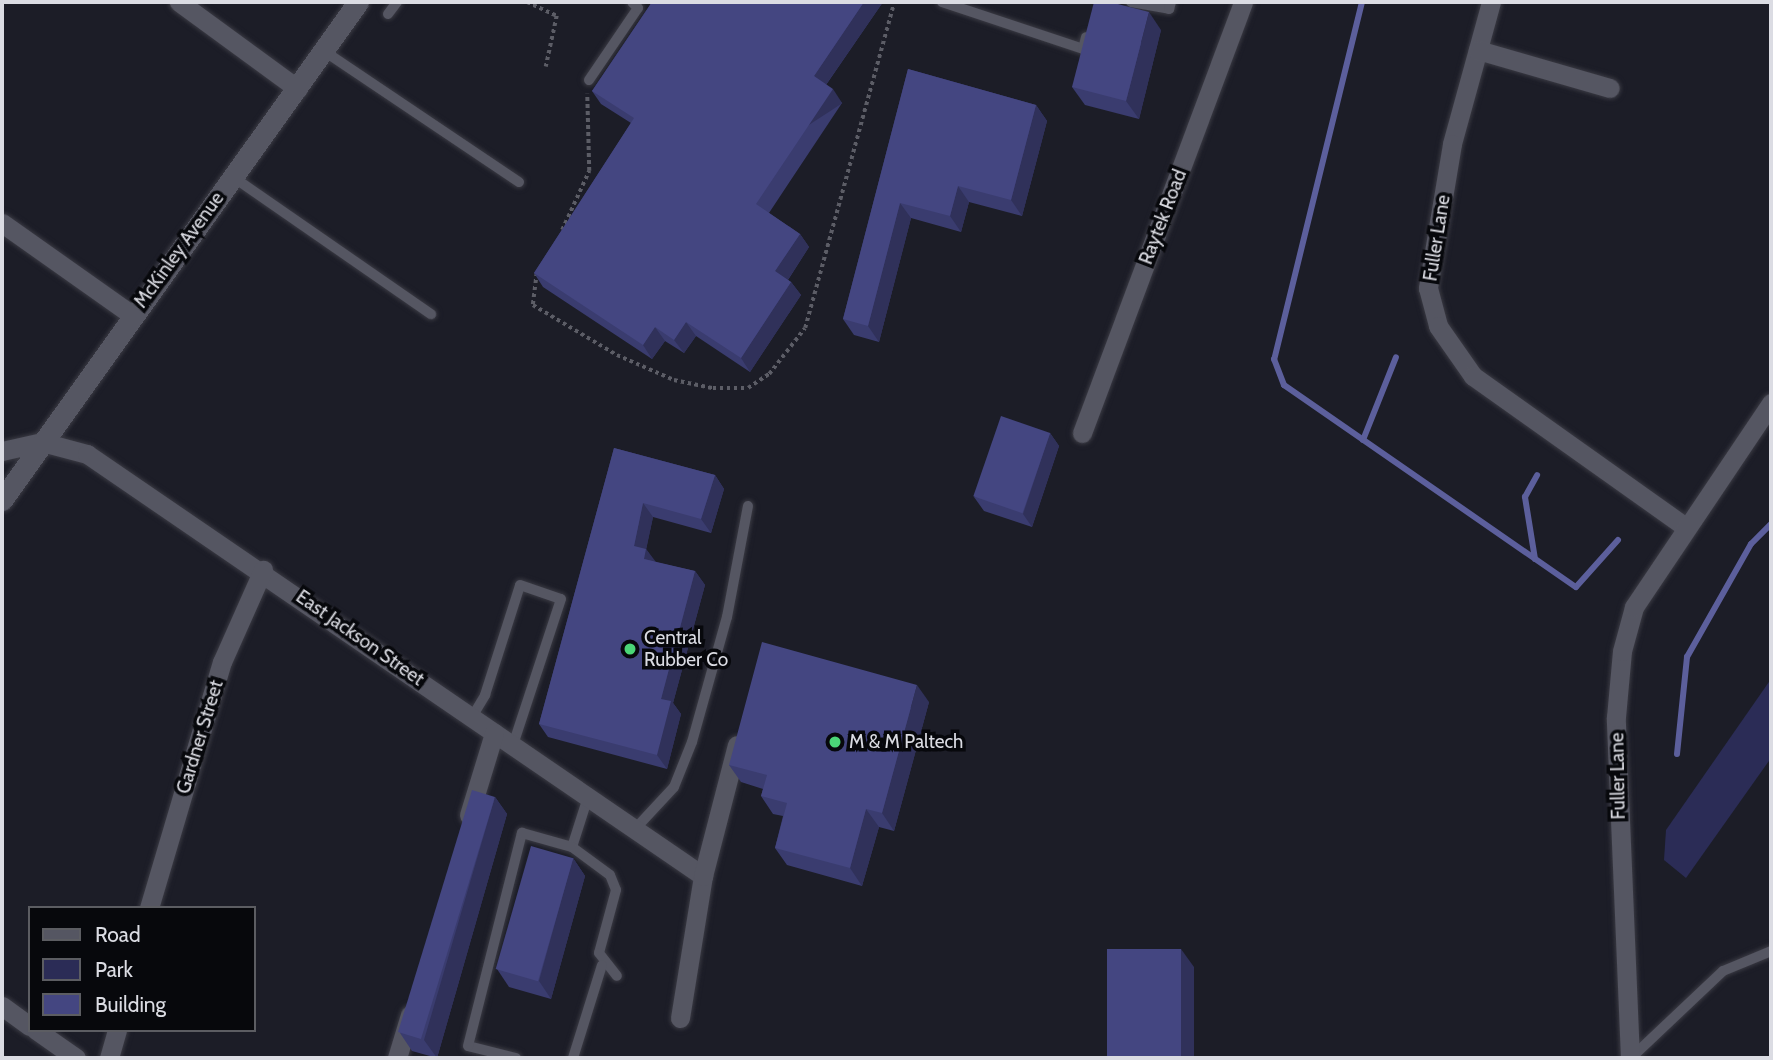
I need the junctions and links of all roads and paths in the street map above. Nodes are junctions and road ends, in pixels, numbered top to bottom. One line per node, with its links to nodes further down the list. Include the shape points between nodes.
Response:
1 (178, 2): 19 (street)
2 (358, 2): 15 (street, McKinley Avenue)
3 (397, 2): 12 (lane)
4 (527, 2): 16 (path, via 557,16)
5 (632, 2): 17 (lane, via 638,8)
6 (894, 2): 24 (path, via 805,328 769,374 748,388 713,388 674,380 584,341 533,305 531,283)
7 (1131, 2): 8 (lane, via 1169,9)
8 (1171, 2)
9 (1243, 2): 28 (street, Raytek Road)
10 (1491, 2): 14 (street, Fuller Lane)
11 (942, 3): 13 (lane, via 1083,49)
12 (388, 14)
13 (1089, 25)
14 (1478, 50): 18 (street); 33 (street, Fuller Lane, via 1452,144 1428,288 1438,326 1473,376)
15 (324, 51): 19 (street, McKinley Avenue); 21 (lane)
16 (547, 67)
17 (589, 80): 23 (path, via 584,106 589,171)
18 (1610, 88)
19 (298, 89): 20 (street, McKinley Avenue)
20 (232, 177): 25 (street, McKinley Avenue); 26 (lane)
21 (519, 182)
22 (2, 223): 25 (street)
23 (555, 241)
24 (544, 261)
25 (132, 314): 29 (street, McKinley Avenue)
26 (431, 314)
27 (1771, 403): 33 (street)
28 (1082, 433)
29 (42, 442): 30 (street, East Jackson Street); 31 (street, McKinley Avenue); 34 (street, East Jackson Street, via 87,454)
30 (2, 451)
31 (2, 499)
32 (748, 506): 40 (lane, via 727,617 692,742 674,787)
33 (1687, 522): 59 (street, Fuller Lane, via 1634,607 1622,651 1616,717)
34 (263, 570): 35 (street, East Jackson Street); 44 (street, Gardner Street, via 222,662)
35 (472, 717): 37 (street, East Jackson Street); 38 (lane, via 485,695 520,585 561,599)
36 (741, 730): 43 (street)
37 (494, 733): 38 (street, East Jackson Street); 41 (street)
38 (513, 745): 39 (street, East Jackson Street)
39 (588, 797): 40 (street, East Jackson Street); 42 (lane)
40 (635, 830): 43 (street, East Jackson Street)
41 (463, 837)
42 (572, 847): 46 (lane, via 610,875 616,890 599,953); 57 (lane, via 522,833 468,1046)
43 (703, 876): 50 (street)
44 (150, 906)
45 (1771, 951): 59 (lane, via 1723,971)
46 (603, 965): 47 (lane); 58 (lane)
47 (617, 976)
48 (417, 993): 56 (street)
49 (2, 1006): 51 (street)
50 (680, 1018)
51 (28, 1025)
52 (39, 1032): 54 (street)
53 (116, 1032): 55 (street)
54 (76, 1058)
55 (109, 1058)
56 (397, 1058)
57 (516, 1058)
58 (573, 1058)
59 (1630, 1058)

